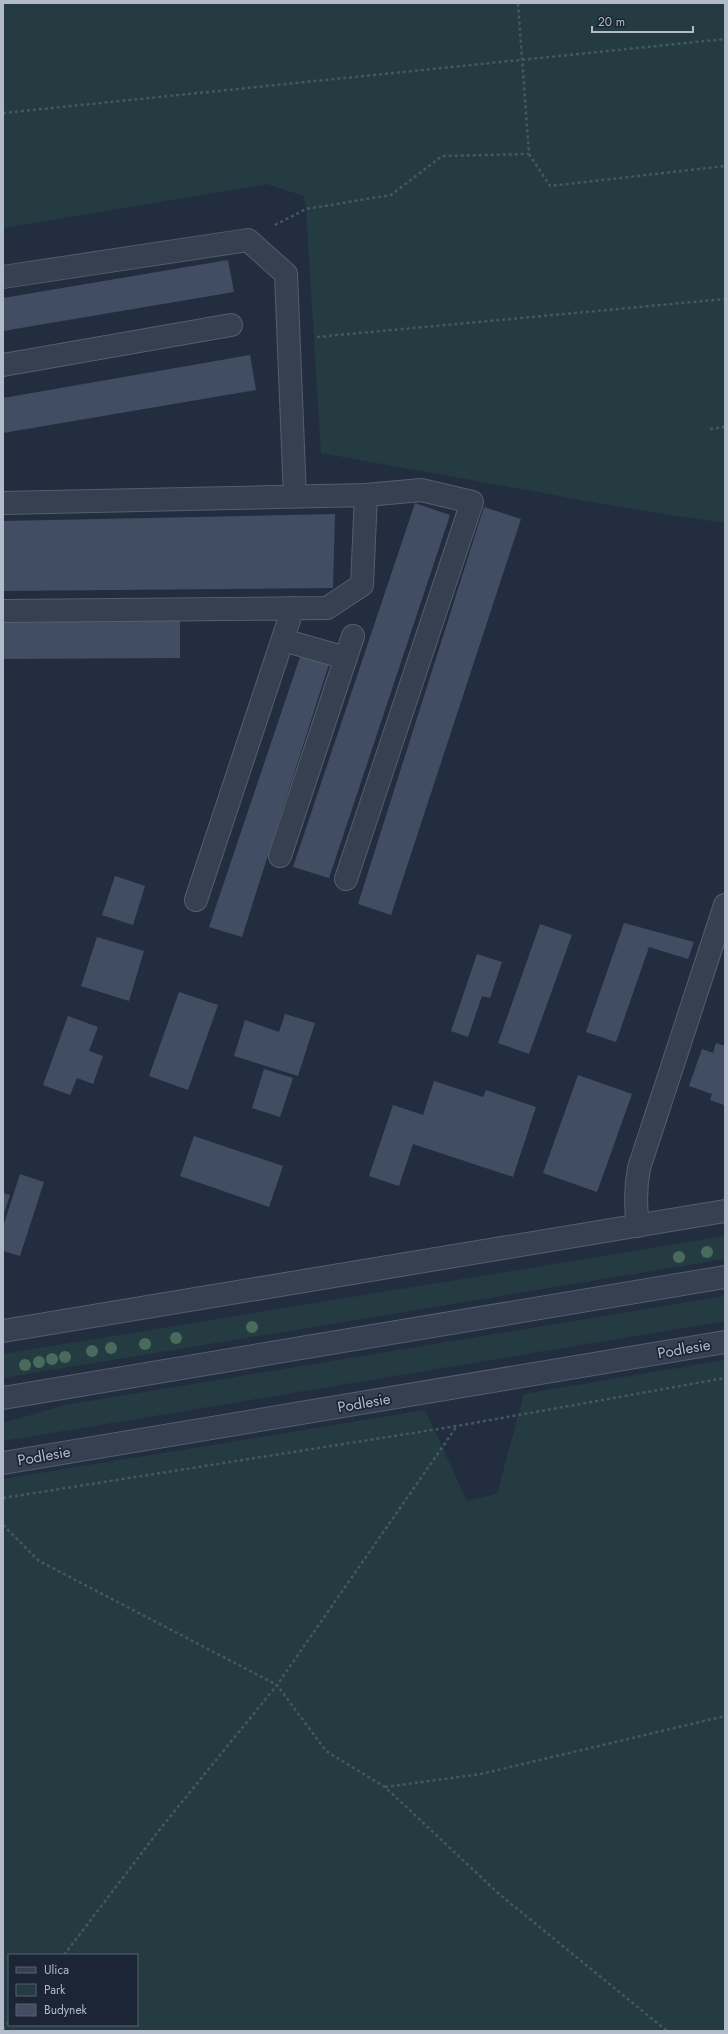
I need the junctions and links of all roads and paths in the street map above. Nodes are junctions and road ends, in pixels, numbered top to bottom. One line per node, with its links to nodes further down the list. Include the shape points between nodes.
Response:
1 (518, 3): 3 (path)
2 (725, 38): 3 (path)
3 (523, 60): 4 (path); 5 (path)
4 (3, 113)
5 (529, 154): 6 (path, via 550,186); 7 (path, via 442,156 391,195 306,209)
6 (725, 166)
7 (248, 240): 8 (street); 11 (street, via 286,274)
8 (3, 277)
9 (725, 299): 11 (path)
10 (231, 325): 12 (street)
11 (288, 341): 16 (street)
12 (3, 365)
13 (725, 427): 14 (path)
14 (710, 429)
15 (366, 496): 16 (street); 18 (street, via 362,585 327,608); 24 (street, via 421,490 472,502)
16 (295, 497): 17 (street)
17 (3, 503)
18 (293, 608): 19 (street); 21 (street)
19 (3, 611)
20 (353, 636): 22 (street)
21 (283, 640): 22 (street); 25 (street)
22 (346, 658): 23 (street)
23 (280, 856)
24 (346, 879)
25 (196, 900)
26 (725, 905): 28 (street, via 639,1168 635,1189)
27 (725, 1211): 28 (street)
28 (638, 1226): 30 (street)
29 (725, 1277): 33 (street)
30 (3, 1330)
31 (725, 1342): 35 (street, Podlesie)
32 (725, 1378): 34 (path)
33 (3, 1398)
34 (457, 1426): 36 (path); 38 (path)
35 (3, 1463)
36 (3, 1498)
37 (3, 1525): 38 (path, via 40,1561)
38 (277, 1685): 40 (path, via 326,1751); 41 (path, via 160,1829)
39 (725, 1716): 40 (path, via 481,1774)
40 (385, 1787): 42 (path, via 499,1894)
41 (65, 1954)
42 (667, 2031)

